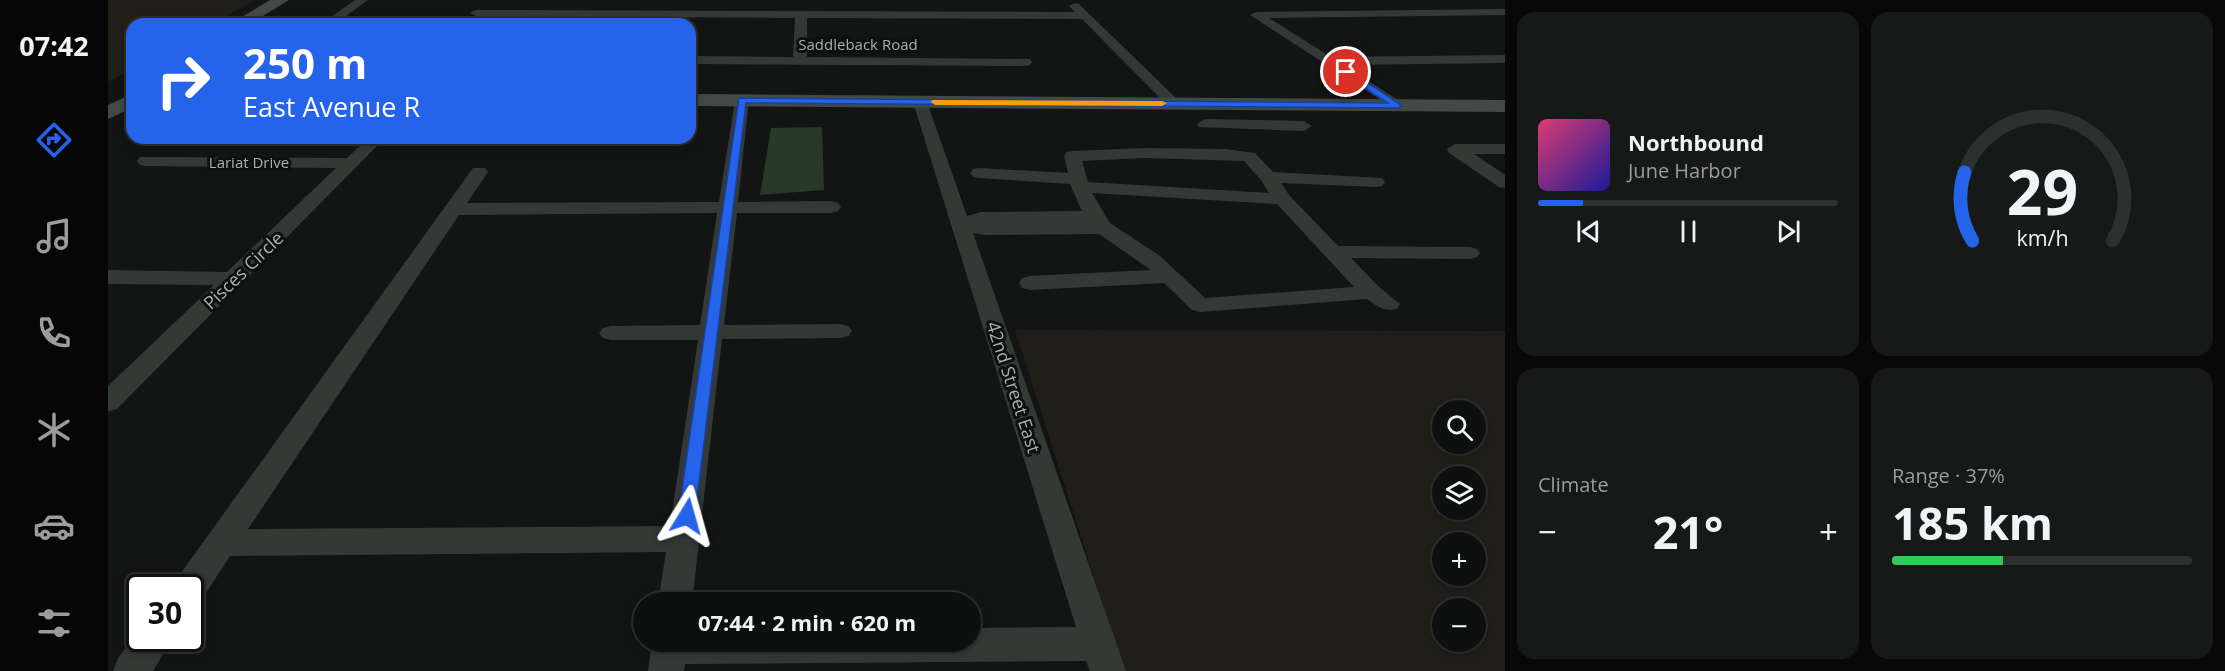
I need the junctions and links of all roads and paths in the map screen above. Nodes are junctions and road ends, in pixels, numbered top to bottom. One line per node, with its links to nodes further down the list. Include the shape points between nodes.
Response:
1 (280, 0): 13 (main road)
2 (362, 0): 14 (street)
3 (489, 0): 10 (street, via 476,13)
4 (938, 0): 11 (street)
5 (1068, 0): 12 (street)
6 (1402, 0): 9 (street)
7 (1482, 0): 8 (street)
8 (1505, 11): 9 (street)
9 (1432, 13): 18 (street, via 1256,15)
10 (801, 15): 11 (street); 17 (street)
11 (947, 16): 12 (street)
12 (1085, 16): 27 (street)
13 (248, 18)
14 (336, 18)
15 (1505, 59): 18 (street)
16 (696, 60): 17 (street, Saddleback Road)
17 (800, 60): 19 (street, Saddleback Road)
18 (1329, 61): 28 (street)
19 (1025, 62)
20 (126, 88): 21 (main road)
21 (108, 98): 22 (main road)
22 (126, 99)
23 (696, 100): 24 (main road)
24 (742, 100): 26 (main road); 44 (street)
25 (126, 102): 30 (main road)
26 (920, 102): 27 (main road); 48 (street, 42nd Street East)
27 (1173, 103): 28 (main road)
28 (1398, 106): 29 (main road)
29 (1505, 106)
30 (108, 113)
31 (1304, 126): 34 (street, via 1205,124)
32 (371, 144): 36 (street, Pisces Circle)
33 (1505, 149): 42 (street, via 1455,149)
34 (1225, 154): 39 (street, via 1249,157); 41 (street, via 1073,156)
35 (146, 161): 36 (street, Lariat Drive)
36 (352, 163): 53 (street, Pisces Circle)
37 (479, 172): 46 (street)
38 (979, 173): 41 (street)
39 (1268, 177): 40 (street); 43 (street)
40 (1376, 182)
41 (1078, 183): 43 (street); 47 (street)
42 (1505, 183)
43 (1282, 199): 49 (street)
44 (729, 207): 45 (street); 46 (street); 58 (street)
45 (831, 207)
46 (453, 209): 62 (street)
47 (1100, 222): 48 (street, via 981,218); 51 (street)
48 (960, 224): 67 (street, 42nd Street East)
49 (1335, 252): 50 (street); 55 (street)
50 (1470, 253)
51 (1170, 276): 54 (street); 55 (street, via 1200,305)
52 (108, 277): 53 (street)
53 (234, 279): 60 (street, Pisces Circle)
54 (1030, 283)
55 (1371, 292): 56 (street)
56 (1389, 304)
57 (840, 331): 58 (street)
58 (712, 332): 59 (street); 61 (street)
59 (610, 333)
60 (108, 402)
61 (683, 539): 62 (street); 64 (street)
62 (222, 543): 63 (street)
63 (200, 574)
64 (676, 592)
65 (145, 652): 68 (street)
66 (669, 653): 67 (street)
67 (1103, 657)
68 (131, 671)

